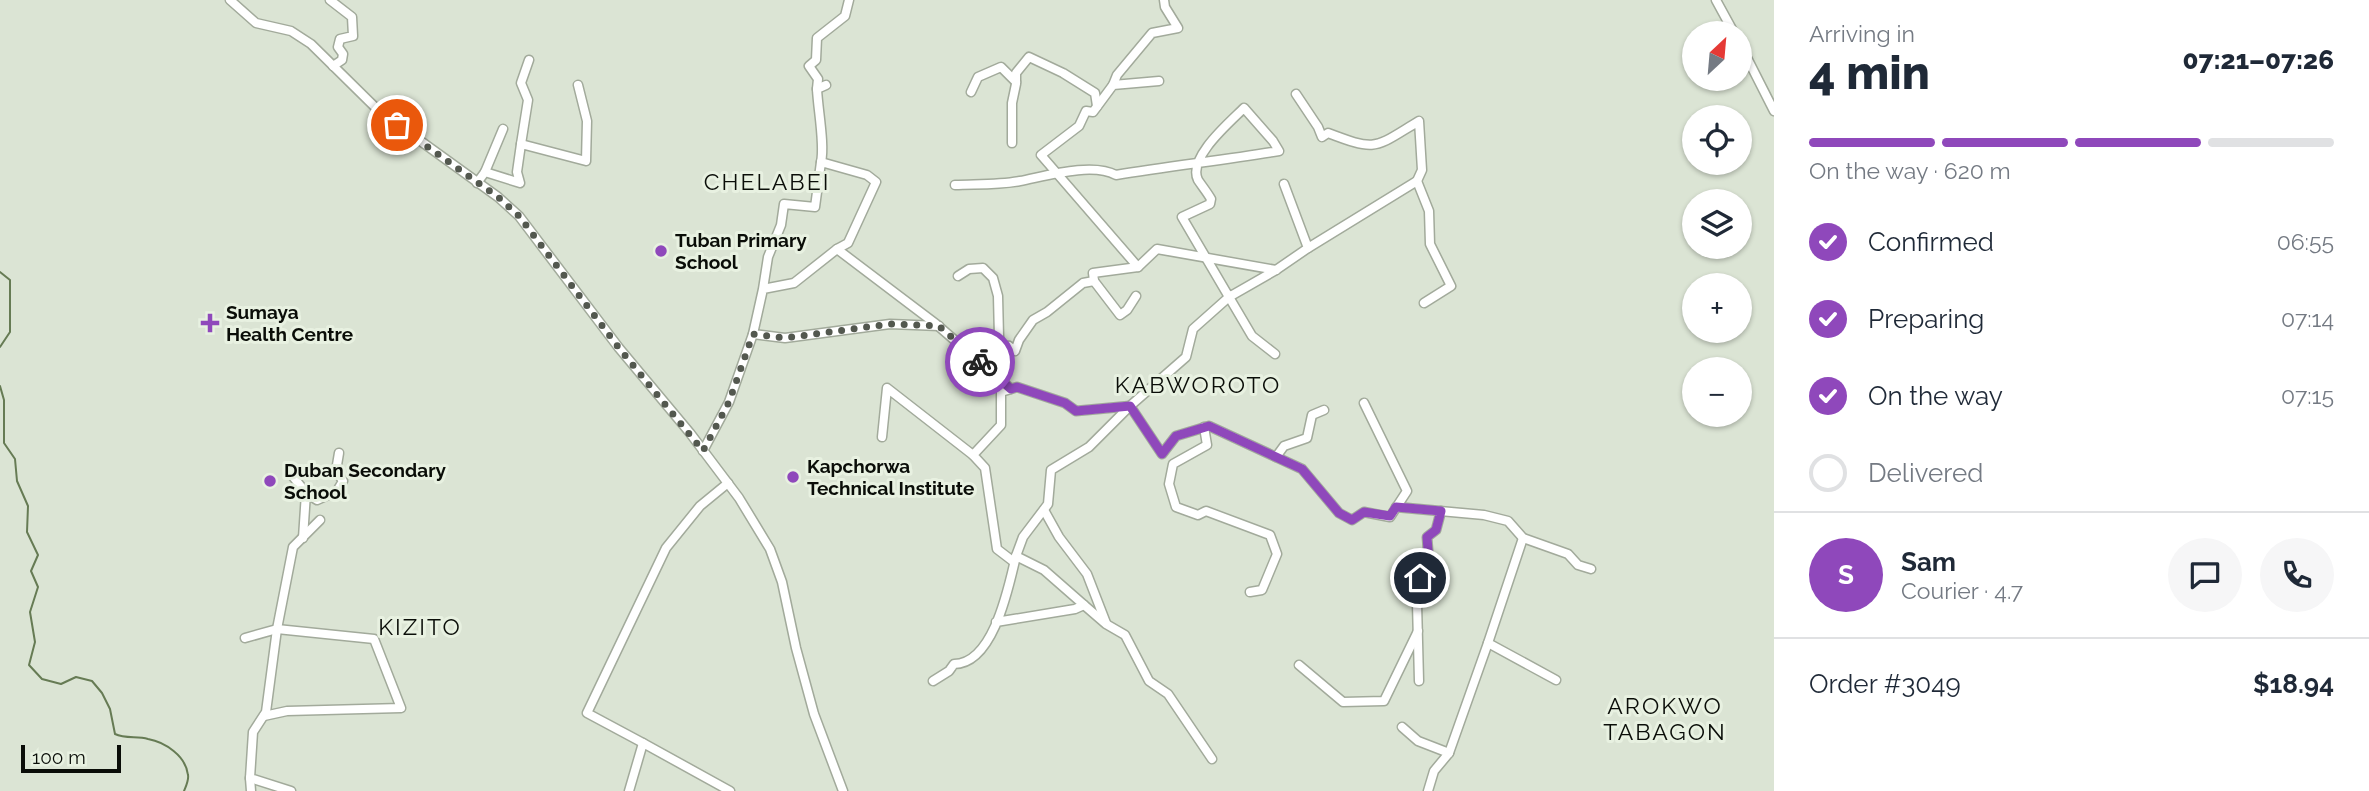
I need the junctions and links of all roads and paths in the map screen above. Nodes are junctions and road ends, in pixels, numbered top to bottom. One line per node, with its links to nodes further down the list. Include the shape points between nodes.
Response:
1 (230, 0): 8 (street, via 256,23 300,35)
2 (330, 0): 8 (street, via 352,17 353,36 340,39 342,60)
3 (849, 0): 15 (street, via 845,16 817,38 816,60 809,66 818,79)
4 (1164, 0): 14 (street, via 1178,28 1152,33)
5 (1716, 0): 6 (street)
6 (1727, 21)
7 (529, 60): 22 (street, via 521,83 528,100)
8 (333, 66): 28 (street, via 379,111)
9 (1752, 68): 19 (street)
10 (1159, 80): 14 (street)
11 (1016, 82): 16 (street, via 1001,67 978,77); 18 (street, via 1016,73 1029,57 1095,93); 21 (street)
12 (578, 85): 22 (street, via 587,121 586,161)
13 (826, 85): 15 (street)
14 (1113, 85): 18 (street)
15 (817, 89): 24 (street, via 824,152)
16 (971, 93)
17 (1296, 94): 27 (street, via 1322,137 1328,133 1363,146 1379,145 1419,121 1422,170)
18 (1097, 106): 26 (street, via 1041,155)
19 (1774, 111)
20 (503, 129): 25 (street)
21 (1012, 143)
22 (522, 144): 25 (street, via 517,172 520,183)
23 (1198, 161): 23 (street, via 1233,159 1279,151 1244,108); 26 (street, via 1116,175 1109,171); 33 (street, via 1198,179 1210,204 1182,217)
24 (821, 162): 32 (street, via 867,175 876,182 848,243); 38 (street, via 815,207 784,204)
25 (485, 172): 28 (street)
26 (1056, 172): 30 (street, via 1019,181); 34 (street)
27 (1417, 181): 31 (street); 41 (street, via 1430,211 1430,244 1451,286)
28 (477, 183): 53 (street, via 531,230)
29 (1284, 184): 31 (street)
30 (955, 185)
31 (1308, 248): 35 (street)
32 (837, 249): 38 (street, via 794,283); 42 (street)
33 (1204, 258): 34 (street, via 1157,249); 35 (street); 40 (street)
34 (1138, 267): 37 (street, via 1093,273)
35 (1276, 270): 40 (street)
36 (958, 276): 44 (street, via 983,268 993,278 998,296)
37 (1094, 281): 39 (street, via 1120,315); 44 (street, via 1083,283 1033,320 1014,351 1009,346)
38 (763, 289): 43 (street)
39 (1136, 296)
40 (1228, 297): 45 (street, via 1252,336); 49 (street, via 1192,329 1186,356)
41 (1424, 303)
42 (939, 326): 43 (street, via 890,324 785,338); 46 (street)
43 (753, 334): 53 (street, via 729,402)
44 (999, 354): 46 (street)
45 (1275, 354)
46 (1000, 379): 47 (street)
47 (1011, 389): 49 (street, via 1053,399 1076,411); 55 (street, via 1001,392 1001,425)
48 (1364, 403): 60 (street, via 1407,491)
49 (1130, 406): 51 (street, via 1162,454 1176,436); 61 (street, via 1089,447 1051,470)
50 (1325, 410): 56 (street, via 1312,415 1307,438 1284,446)
51 (1204, 427): 56 (street); 68 (street, via 1207,445 1173,464 1169,484 1175,507 1198,515 1206,511 1270,535 1277,554 1262,590)
52 (882, 437): 55 (street, via 887,388)
53 (703, 451): 58 (street)
54 (339, 453): 59 (street, via 336,471 343,481 337,491 317,500)
55 (973, 455): 66 (street, via 985,468 997,549)
56 (1276, 457): 60 (street, via 1302,469 1339,513 1352,520 1364,512 1390,516)
57 (291, 474): 59 (street)
58 (728, 483): 82 (street, via 700,506 666,548 587,713); 90 (street, via 764,536 776,563 814,713)
59 (306, 494): 64 (street)
60 (1396, 507): 62 (street)
61 (1044, 510): 66 (street, via 1023,537); 71 (street, via 1087,574)
62 (1441, 511): 65 (street, via 1508,521); 73 (street, via 1436,530 1427,537 1429,563 1420,578)
63 (320, 520): 64 (street)
64 (303, 538): 72 (street, via 293,547)
65 (1523, 538): 67 (street, via 1568,554 1578,565); 75 (street)
66 (1015, 559): 69 (street, via 1044,570); 70 (street)
67 (1591, 569)
68 (1250, 592)
69 (1084, 604): 70 (street); 71 (street)
70 (996, 622): 78 (street, via 978,653)
71 (1106, 624): 84 (street, via 1125,635 1149,681 1168,694)
72 (277, 629): 74 (street); 80 (street); 80 (street, via 374,639 401,708 287,711)
73 (1418, 631): 76 (street, via 1384,701 1343,702); 79 (street)
74 (245, 638)
75 (1488, 642): 77 (street); 83 (street)
76 (1299, 665)
77 (1556, 680)
78 (933, 681)
79 (1419, 681)
80 (264, 716): 85 (street, via 253,732)
81 (1402, 727): 83 (street, via 1418,741)
82 (643, 743): 88 (street); 89 (street)
83 (1449, 753): 91 (street, via 1434,771)
84 (1212, 759)
85 (250, 778): 86 (street); 87 (street)
86 (251, 791)
87 (291, 791)
88 (629, 791)
89 (730, 791)
90 (843, 791)
91 (1428, 791)

